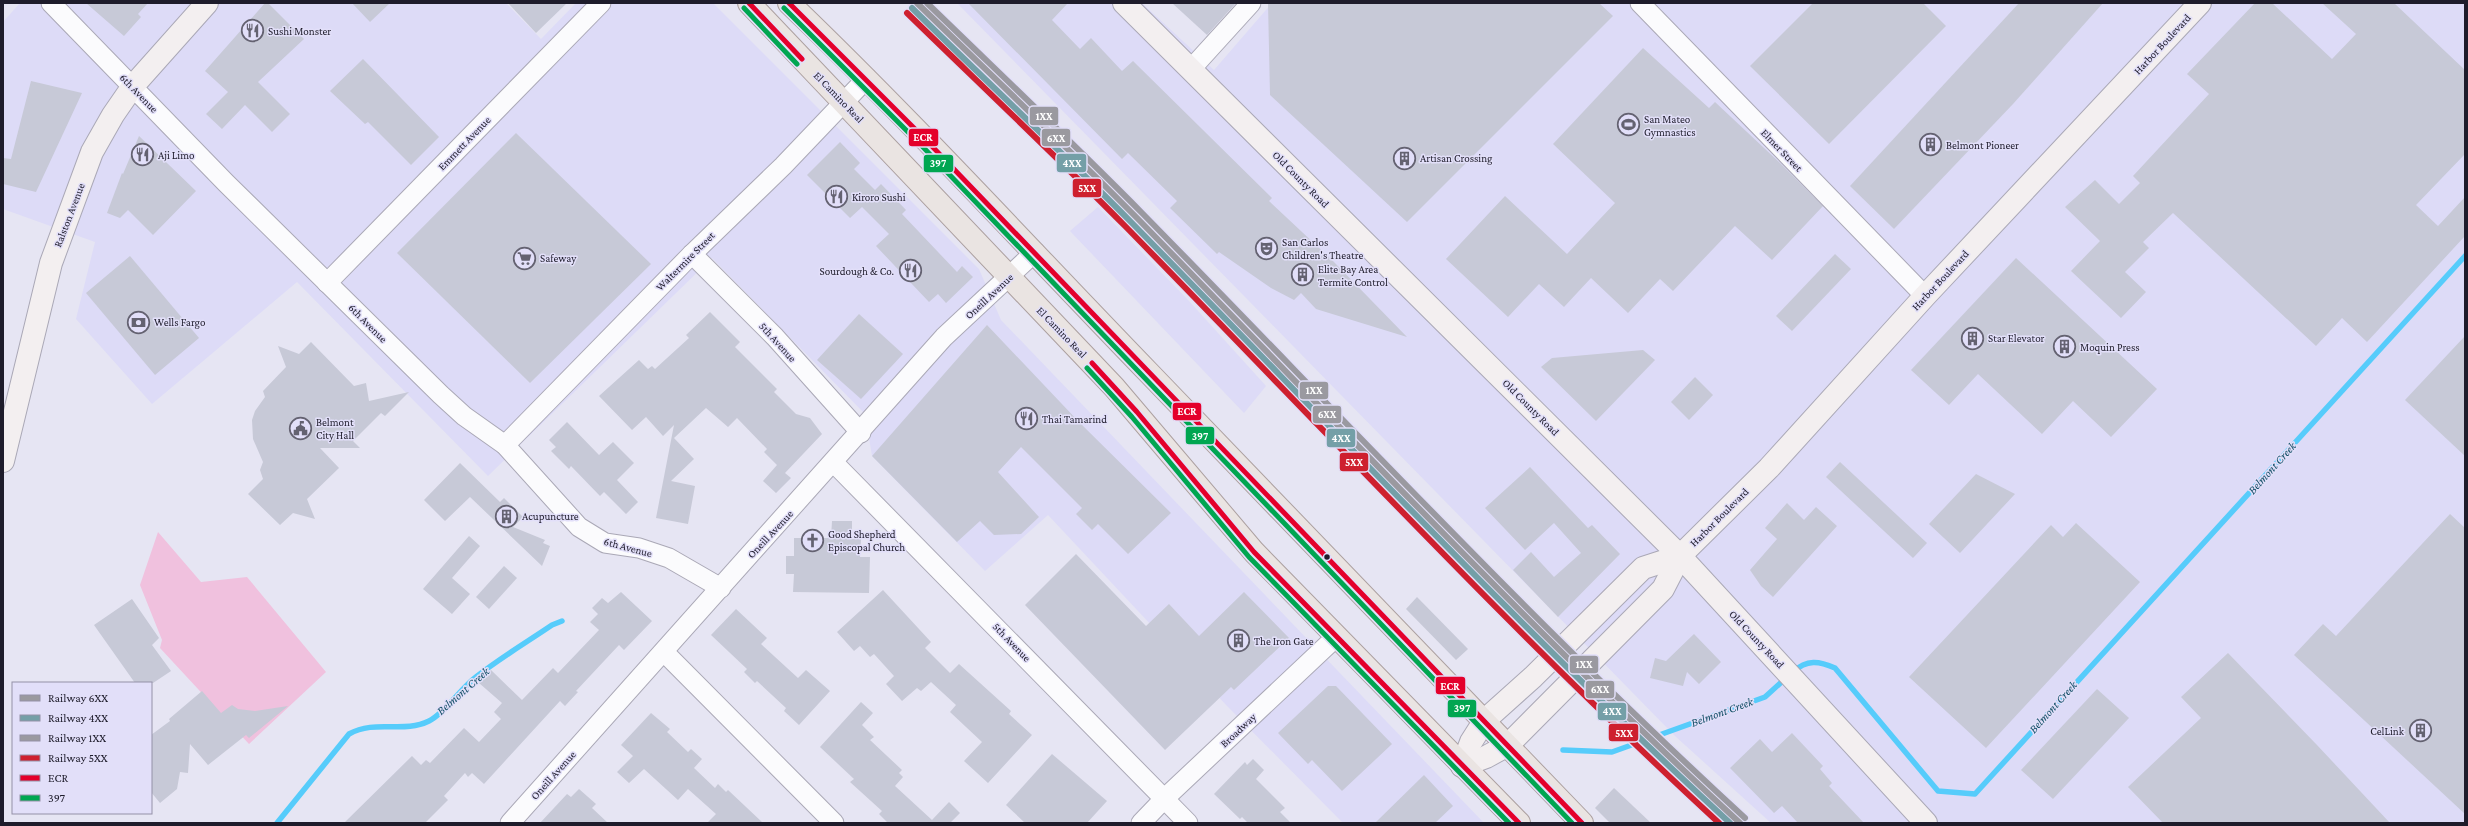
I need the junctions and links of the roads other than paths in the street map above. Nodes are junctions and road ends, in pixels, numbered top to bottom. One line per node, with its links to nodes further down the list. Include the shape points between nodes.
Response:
1 (51, 3): 12 (street, 6th Avenue)
2 (207, 3): 12 (main road, Ralston Avenue)
3 (601, 3): 17 (street, Emmett Avenue)
4 (749, 3): 13 (main road, El Camino Real)
5 (789, 3): 11 (main road)
6 (1124, 3): 10 (main road, Old County Road)
7 (1251, 3): 10 (street)
8 (1640, 3): 18 (street, Elmer Street)
9 (2200, 3): 18 (main road, Harbor Boulevard)
10 (1191, 69): 23 (main road, Old County Road)
11 (867, 78): 13 (street, Waltermire Street); 14 (main road)
12 (133, 86): 17 (street, 6th Avenue, via 226,184); 21 (main road, Ralston Avenue, via 112,115 92,152 51,263)
13 (843, 102): 15 (street, Waltermire Street, via 783,166); 16 (main road, El Camino Real)
14 (1035, 252): 16 (street, Oneill Avenue); 27 (main road)
15 (692, 254): 19 (street, 5th Avenue, via 771,333); 20 (street, Waltermire Street)
16 (1010, 278): 19 (street, Oneill Avenue, via 944,337); 25 (main road, El Camino Real, via 1114,387 1238,533)
17 (327, 282): 20 (street, 6th Avenue, via 441,395 464,416)
18 (1925, 296): 23 (main road, Harbor Boulevard, via 1769,468)
19 (860, 433): 22 (street, Oneill Avenue)
20 (505, 445): 24 (street, 6th Avenue, via 579,527 605,543 639,548 669,558)
21 (3, 461)
22 (834, 463): 24 (street, Oneill Avenue); 30 (street, 5th Avenue)
23 (1680, 556): 27 (main road, Harbor Boulevard, via 1643,568); 28 (main road, Harbor Boulevard, via 1663,589); 37 (main road, Old County Road)
24 (721, 588): 26 (street, Oneill Avenue)
25 (1336, 637): 29 (main road, El Camino Real); 30 (street, Broadway)
26 (664, 652): 31 (street, Oneill Avenue); 32 (street)
27 (1485, 720): 28 (main road); 29 (main road, Harbor Boulevard, via 1471,742)
28 (1508, 745): 29 (main road, Harbor Boulevard); 36 (main road)
29 (1462, 766): 35 (main road, El Camino Real)
30 (1165, 798): 33 (street, Broadway); 34 (street, 5th Avenue)
31 (510, 823)
32 (834, 823)
33 (1142, 823)
34 (1188, 823)
35 (1519, 823)
36 (1582, 823)
37 (1926, 823)

